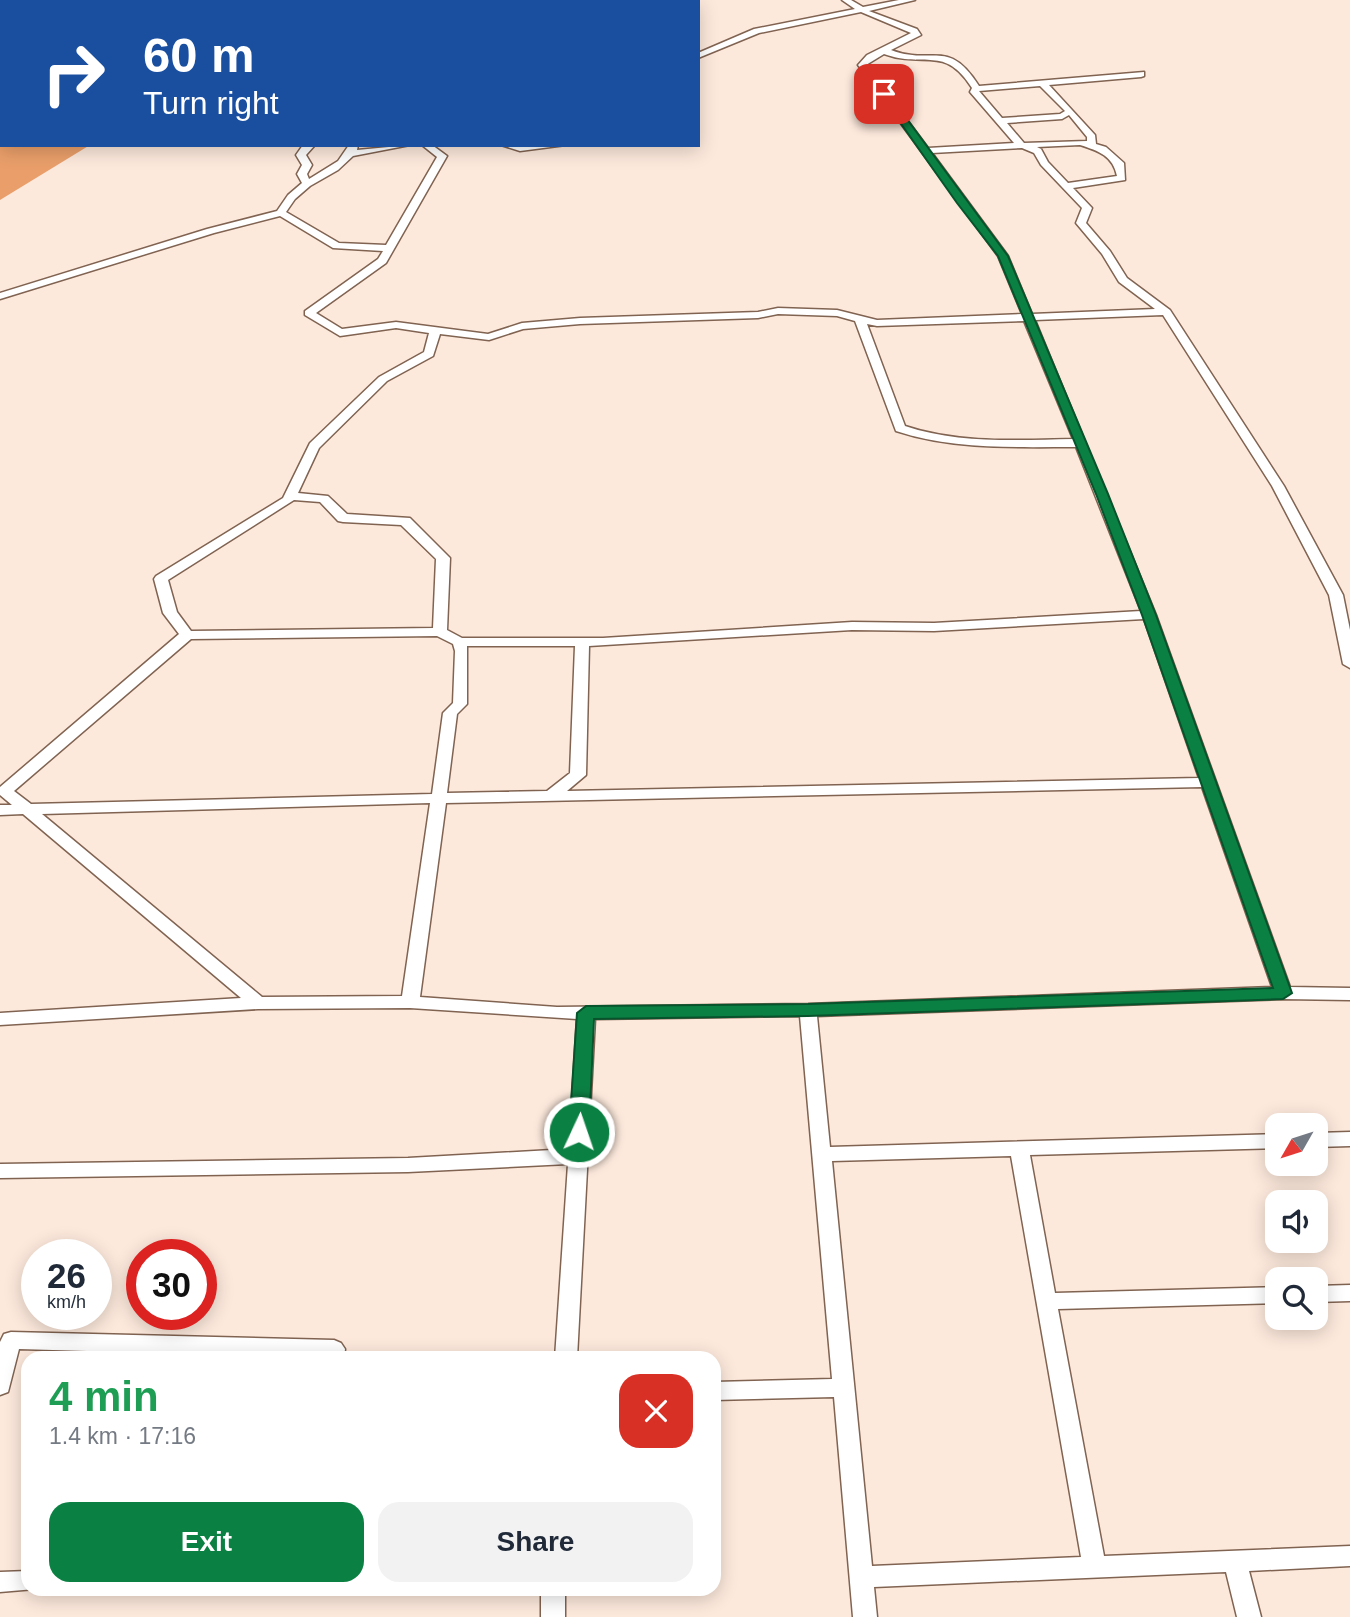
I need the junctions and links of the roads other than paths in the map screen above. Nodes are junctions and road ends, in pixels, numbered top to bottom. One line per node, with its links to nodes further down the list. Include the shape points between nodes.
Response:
1 (846, 0): 3 (street)
2 (911, 0): 3 (street)
3 (865, 10): 4 (street, via 917,35); 5 (street, via 757,31)
4 (885, 51): 8 (street, via 955,60 967,70); 19 (street, via 862,65)
5 (700, 55)
6 (1141, 74): 7 (street)
7 (1041, 82): 8 (street); 9 (street)
8 (977, 89): 10 (street, via 973,90)
9 (1070, 111): 10 (street, via 1062,116); 12 (street, via 1092,137)
10 (1001, 121): 11 (street)
11 (1020, 144): 12 (street); 19 (street); 21 (street, via 1038,151)
12 (1091, 144): 21 (street, via 1119,163 1122,178)
13 (306, 147): 20 (street, via 301,155 307,165 302,174)
14 (380, 147): 18 (street)
15 (429, 147): 23 (street, via 442,156)
16 (515, 147): 17 (street)
17 (534, 147)
18 (353, 149): 20 (street)
19 (926, 151): 26 (street, via 1003,256)
20 (307, 184): 22 (street)
21 (1065, 186): 25 (street, via 1087,208 1081,223 1123,280)
22 (281, 212): 23 (street, via 337,246); 24 (street)
23 (390, 248): 28 (street, via 376,266 309,313 340,333 396,325)
24 (0, 296)
25 (1166, 312): 26 (street); 36 (street, via 1278,486 1323,568 1336,595)
26 (1029, 316): 27 (street); 29 (street)
27 (860, 320): 28 (street, via 837,313 778,311 522,326 489,337); 29 (street, via 900,428 971,440)
28 (435, 330): 30 (street, via 429,354 383,379 314,446)
29 (1080, 443): 31 (street)
30 (288, 496): 32 (street, via 324,499 343,518 405,521 443,558); 33 (street, via 160,579 170,613)
31 (1149, 615): 35 (street); 37 (street)
32 (440, 632): 33 (street); 34 (street)
33 (187, 635): 38 (street)
34 (459, 642): 35 (street); 40 (street, via 460,704 450,713)
35 (582, 642): 39 (street, via 578,775)
36 (1350, 663)
37 (1208, 782): 39 (street); 43 (street)
38 (2, 794): 42 (street)
39 (550, 796): 40 (street)
40 (439, 798): 42 (street); 45 (street)
41 (0, 810): 42 (street)
42 (27, 810): 46 (street)
43 (1283, 993): 44 (street); 47 (street)
44 (1350, 994)
45 (410, 1002): 46 (street); 48 (street)
46 (258, 1003): 49 (street)
47 (808, 1010): 48 (street); 54 (street)
48 (586, 1013): 55 (street)
49 (0, 1019)
50 (1350, 1139): 51 (street)
51 (1328, 1140)
52 (1265, 1141): 53 (street)
53 (1019, 1148): 54 (street); 60 (street)
54 (821, 1154): 64 (street)
55 (578, 1156): 56 (street, via 408,1165); 62 (street)
56 (0, 1171)
57 (1265, 1295): 60 (street)
58 (1328, 1295): 59 (street)
59 (1349, 1296)
60 (1046, 1301): 68 (street)
61 (334, 1351): 63 (street, via 11,1340)
62 (566, 1351)
63 (0, 1386)
64 (843, 1388): 65 (street); 69 (street)
65 (721, 1391)
66 (1350, 1556): 67 (street)
67 (1235, 1561): 68 (street); 75 (street)
68 (1094, 1567): 69 (street)
69 (861, 1577): 74 (street)
70 (21, 1581): 71 (street)
71 (0, 1582)
72 (553, 1596): 73 (street)
73 (553, 1617)
74 (865, 1617)
75 (1249, 1617)

